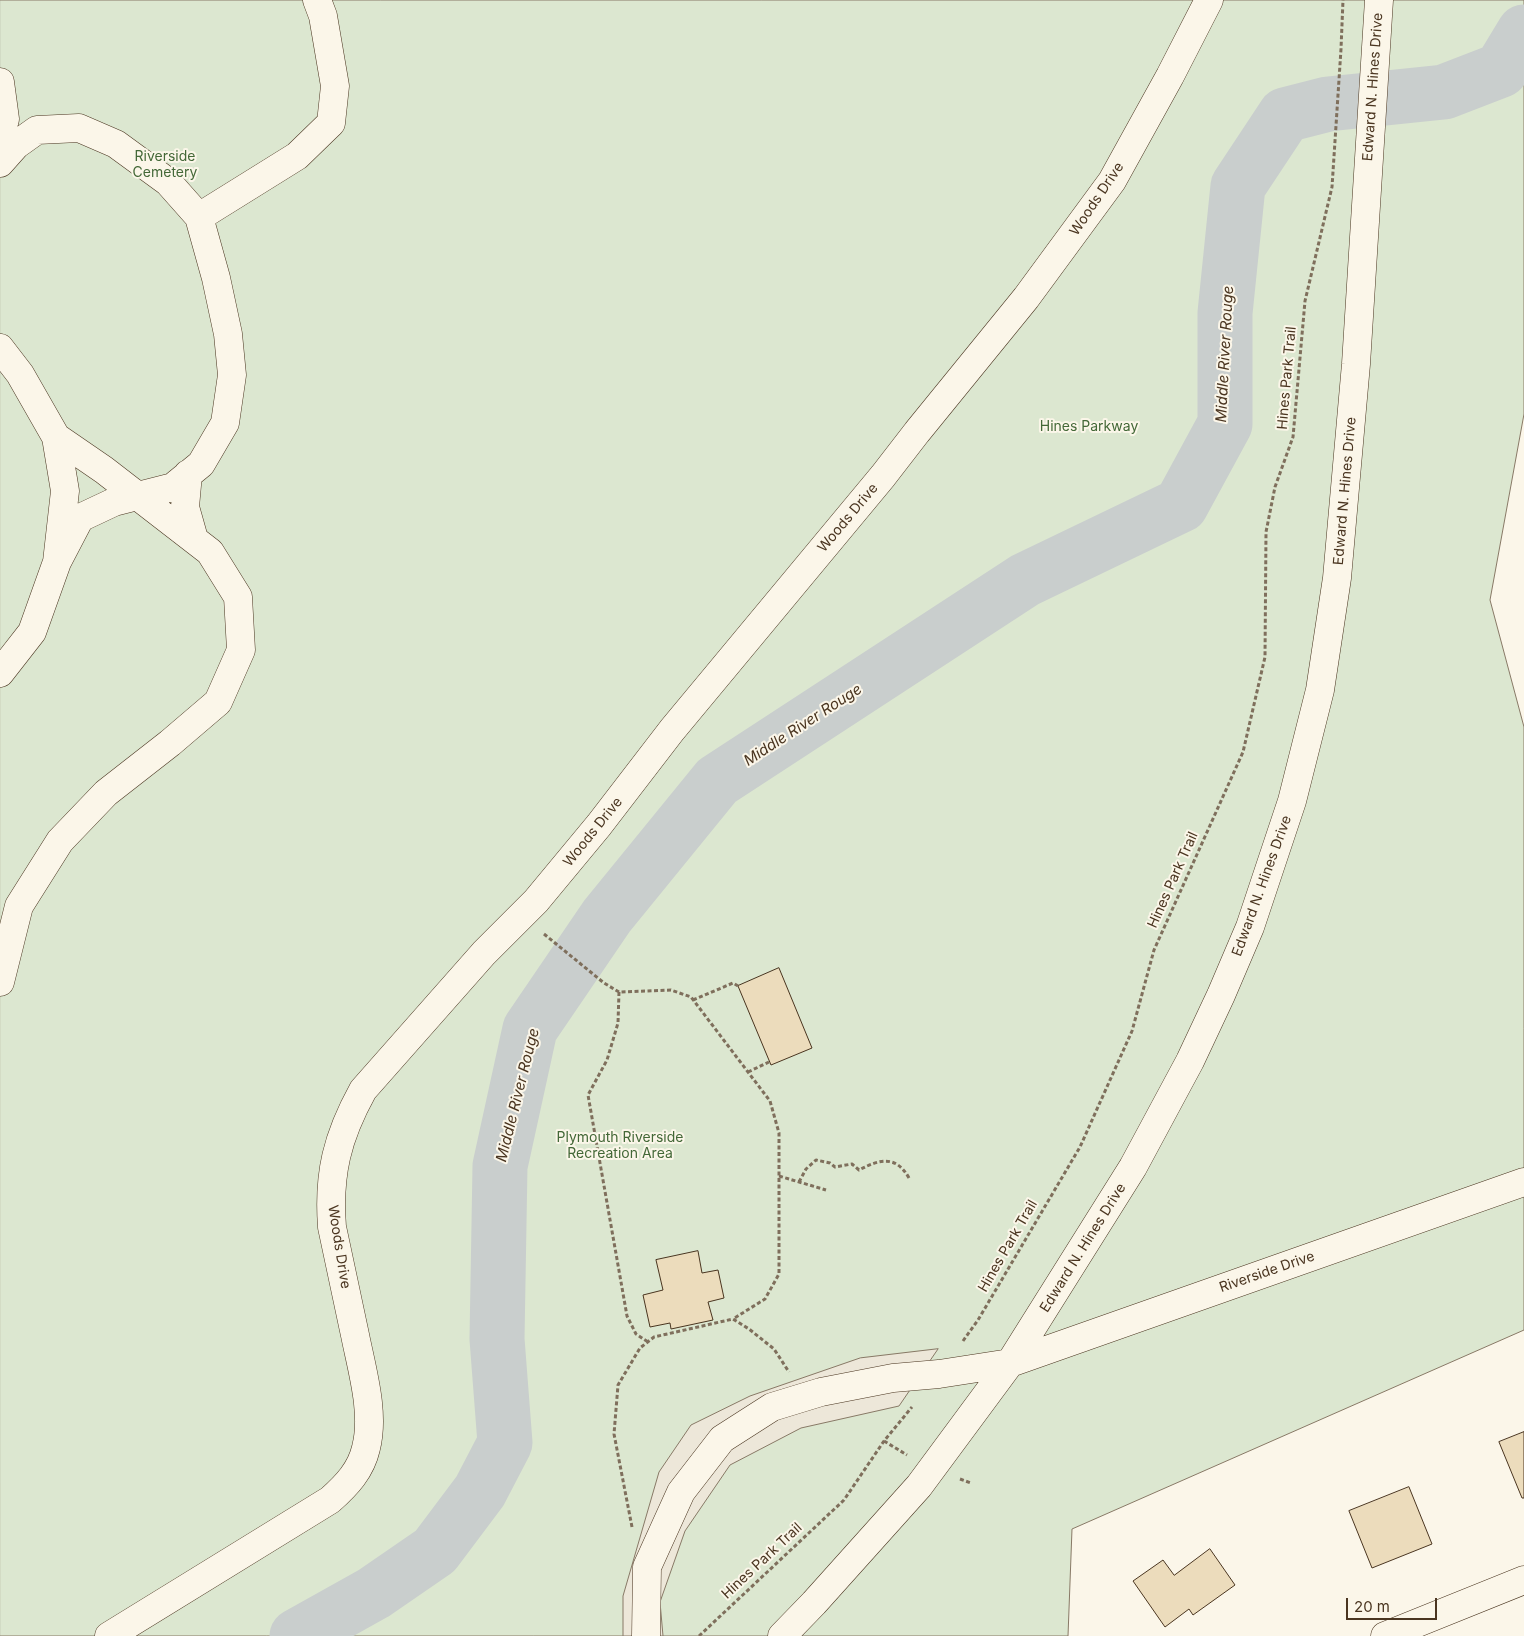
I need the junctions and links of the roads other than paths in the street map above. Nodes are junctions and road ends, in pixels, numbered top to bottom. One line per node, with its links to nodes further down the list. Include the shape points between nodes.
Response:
1 (317, 0): 7 (street, via 323,16 334,86 331,123 297,156)
2 (1209, 0): 19 (street, Woods Drive, via 1112,181 1026,298 877,484 672,730 600,826 363,1090 340,1140 330,1201 332,1227 366,1388 369,1433 357,1471 330,1500)
3 (1379, 0): 17 (street, Edward N. Hines Drive, via 1356,364 1337,578 1320,690 1292,801 1250,926 1190,1061 1133,1167)
4 (0, 82): 5 (street, via 5,119)
5 (0, 137)
6 (0, 163): 7 (street, via 16,145 37,130 79,128 116,144 168,182)
7 (199, 217): 10 (street, via 228,334 232,375 225,423 200,464)
8 (0, 348): 9 (street, via 20,374)
9 (56, 437): 11 (street); 13 (street, via 65,491)
10 (188, 474): 11 (street, via 172,487); 12 (street, via 185,507)
11 (138, 496): 12 (street); 13 (street, via 114,502 80,518)
12 (194, 539): 15 (street, via 210,552 238,597 241,650 218,702 106,793 60,841 19,906)
13 (57, 562): 14 (street, via 32,632)
14 (0, 673)
15 (0, 982)
16 (1524, 1182): 17 (street, Riverside Drive)
17 (1010, 1363): 20 (street, Riverside Drive, via 893,1378 821,1392 772,1407 722,1439 680,1492 647,1567); 21 (street, Edward N. Hines Drive, via 919,1486)
18 (1524, 1580): 22 (street)
19 (108, 1636)
20 (646, 1636)
21 (782, 1636)
22 (1385, 1636)

